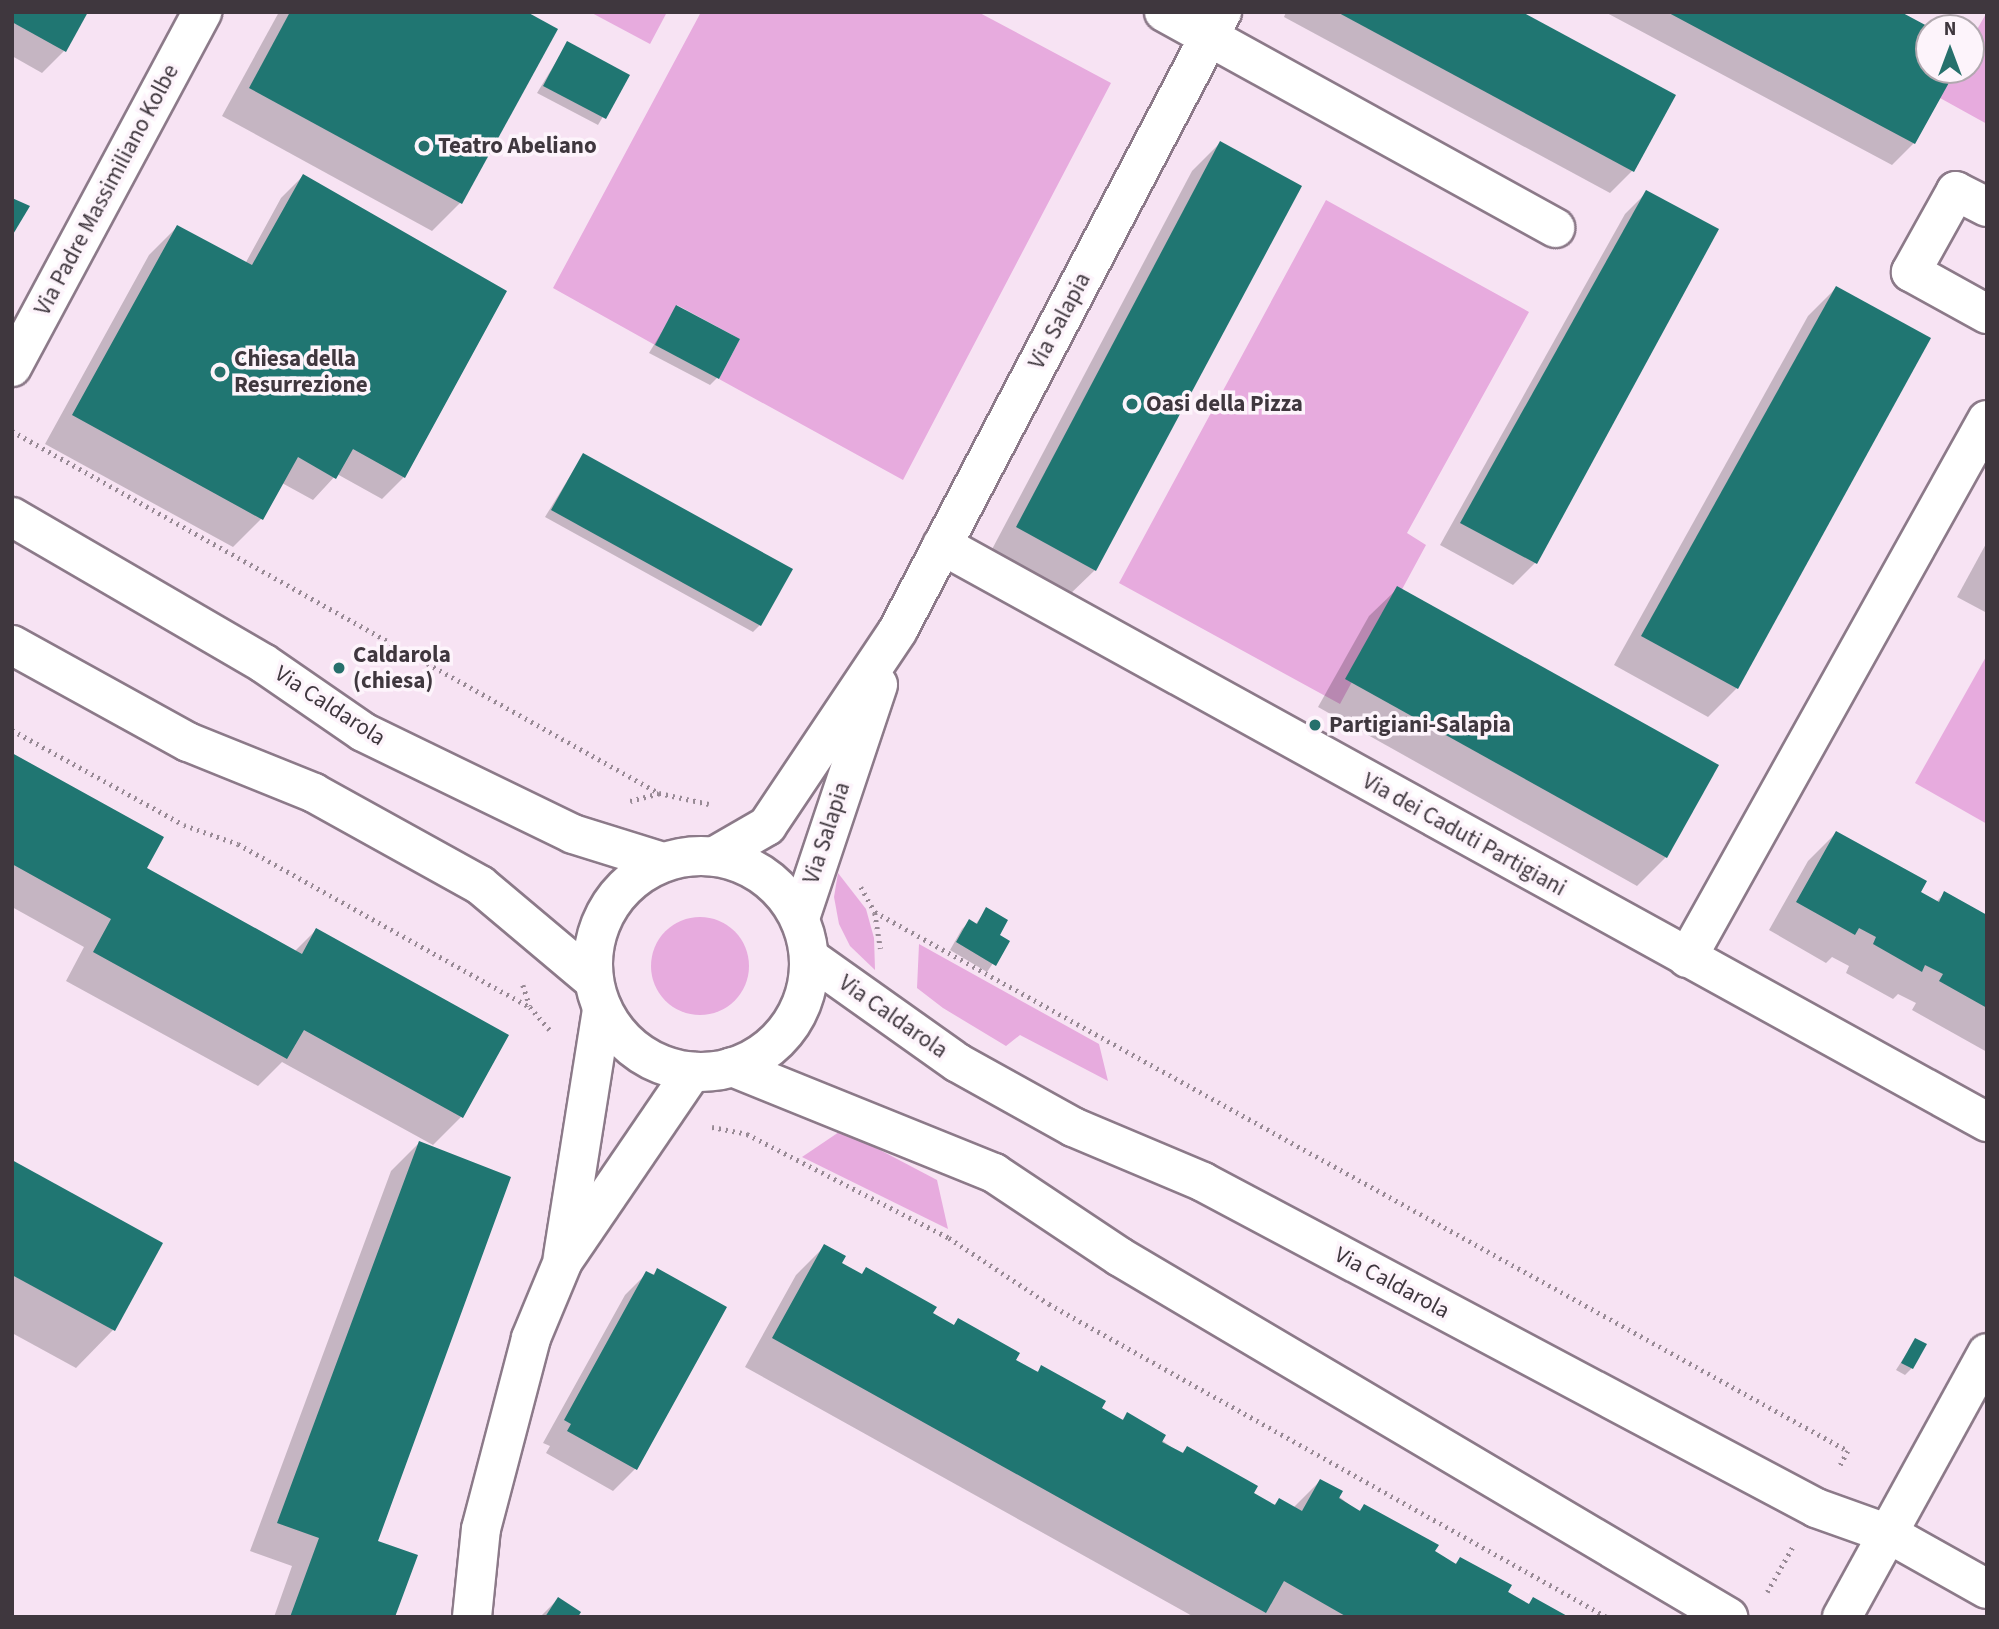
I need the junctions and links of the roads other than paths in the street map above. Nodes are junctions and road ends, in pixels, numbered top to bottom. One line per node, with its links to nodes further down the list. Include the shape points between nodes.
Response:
1 (202, 12): 7 (street, Via Padre Massimiliano Kolbe)
2 (1164, 12): 3 (street)
3 (1215, 25): 5 (street); 10 (street, Via Salapia)
4 (1987, 207): 6 (street, via 1956,191 1911,272)
5 (1555, 228)
6 (1987, 314)
7 (12, 368)
8 (1987, 420): 17 (street)
9 (12, 517): 14 (street, Via Caldarola, via 263,663 363,732 573,835)
10 (942, 545): 11 (street, Via Salapia); 17 (street, Via dei Caduti Partigiani)
11 (898, 630): 13 (street, Via Salapia, via 767,826); 15 (street, Via Salapia)
12 (12, 645): 18 (street, via 188,742 314,793 480,885)
13 (715, 856): 14 (street); 15 (street, via 749,866 779,888)
14 (663, 862): 18 (street, via 637,876 615,897 600,921 593,950)
15 (800, 918): 16 (street)
16 (810, 958): 19 (street, via 808,982 790,1027 754,1058); 24 (street, Via Caldarola, via 958,1063 1073,1128 1203,1182 1816,1508)
17 (1686, 958): 21 (street, Via dei Caduti Partigiani)
18 (597, 994): 20 (street, via 618,1035 640,1054); 22 (street)
19 (732, 1067): 20 (street); 26 (street, via 994,1174 1119,1257)
20 (692, 1072): 22 (street)
21 (1987, 1122)
22 (563, 1261): 27 (street, via 531,1338 481,1529)
23 (1987, 1353): 24 (street)
24 (1889, 1534): 25 (street, Via Caldarola); 28 (street)
25 (1987, 1589)
26 (1744, 1611)
27 (472, 1617)
28 (1842, 1617)

